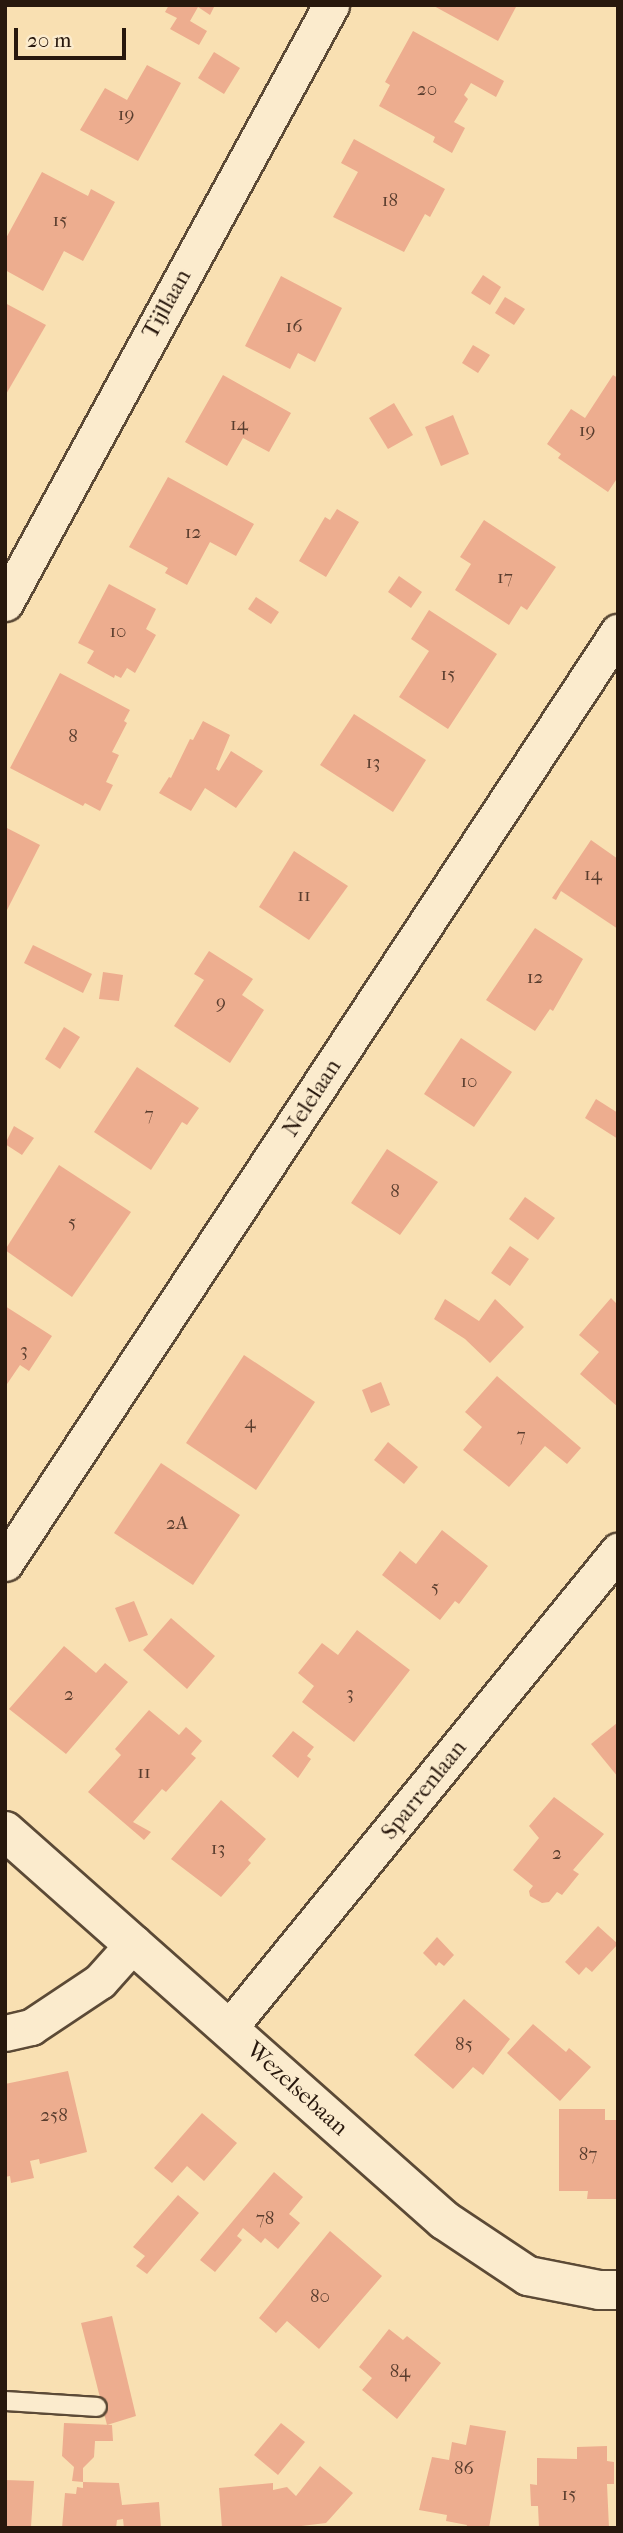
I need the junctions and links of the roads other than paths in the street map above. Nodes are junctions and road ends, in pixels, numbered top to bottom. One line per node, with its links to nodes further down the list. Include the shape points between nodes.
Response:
1 (331, 5): 2 (street, Tijllaan)
2 (5, 603)
3 (618, 632): 5 (street, Nelelaan)
4 (618, 1551): 8 (street, Sparrenlaan)
5 (5, 1563)
6 (5, 1831): 7 (street, Wezelsebaan)
7 (134, 1943): 8 (street, Wezelsebaan); 9 (street, via 100,1981 32,2027)
8 (229, 2028): 10 (street, Wezelsebaan, via 443,2220 491,2253 528,2276)
9 (5, 2033)
10 (618, 2290)
11 (5, 2401): 12 (lane)
12 (97, 2407)

